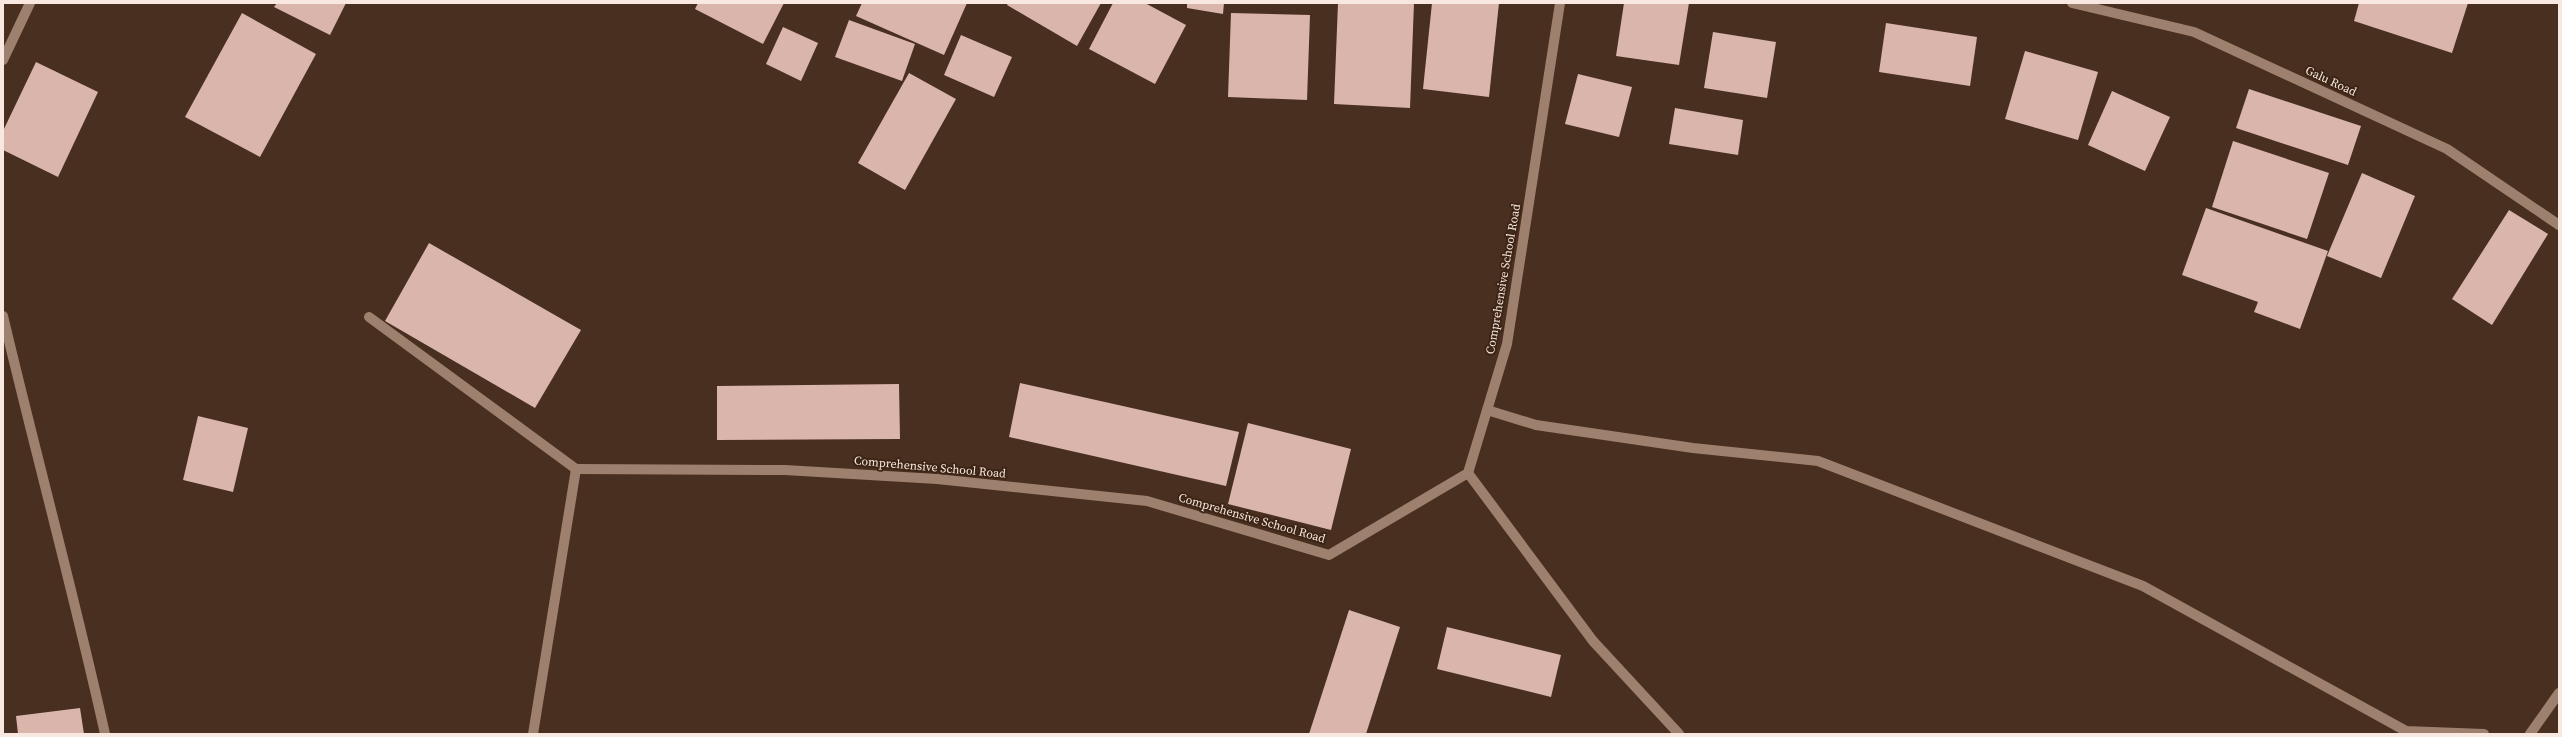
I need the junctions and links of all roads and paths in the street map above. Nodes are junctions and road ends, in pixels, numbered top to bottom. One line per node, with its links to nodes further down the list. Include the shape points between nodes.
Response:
1 (30, 3): 4 (street)
2 (1560, 3): 8 (street, Comprehensive School Road, via 1507,344)
3 (2072, 3): 5 (street, Galu Road, via 2194,32 2447,149)
4 (3, 60)
5 (2559, 225)
6 (3, 316): 12 (street, via 38,464 72,589)
7 (369, 317): 9 (street)
8 (1488, 410): 10 (street, Comprehensive School Road); 15 (street, via 1536,425 1693,448 1818,462 2143,586 2406,730)
9 (576, 469): 10 (street, Comprehensive School Road, via 792,470 937,479 1147,501 1329,555); 13 (street)
10 (1468, 473): 14 (street, via 1593,641)
11 (2559, 693): 16 (street)
12 (105, 734)
13 (533, 734)
14 (1679, 734)
15 (2484, 734)
16 (2530, 734)

